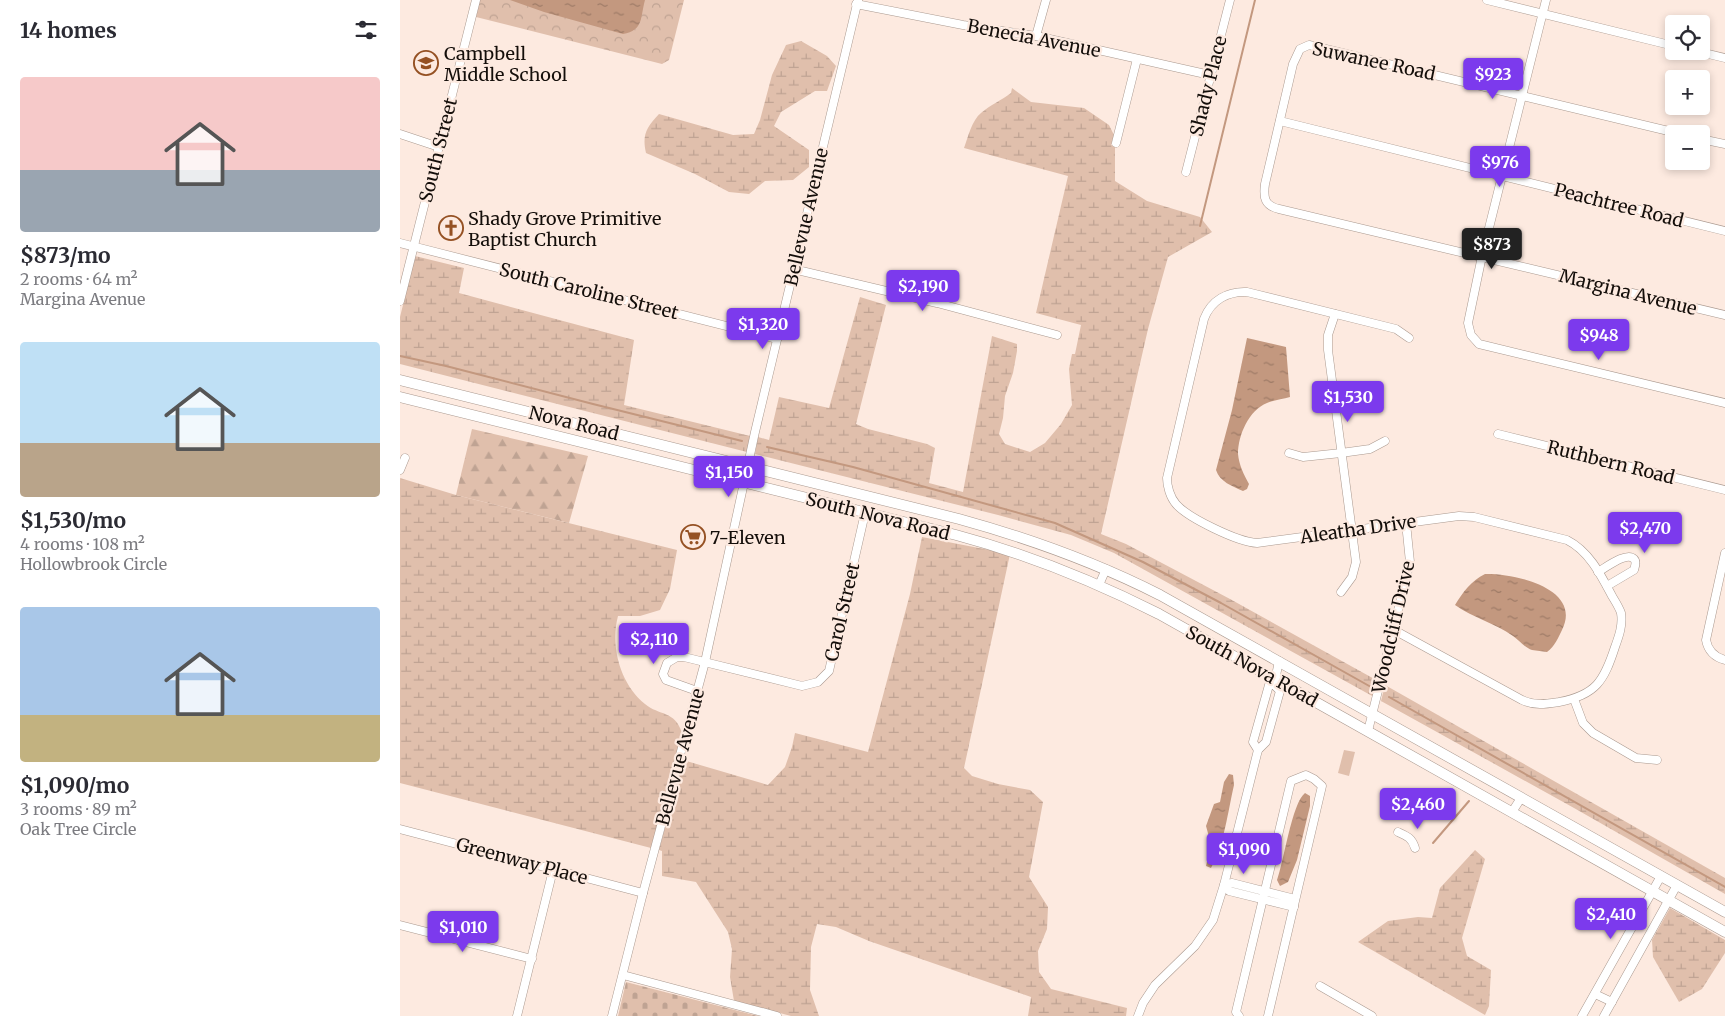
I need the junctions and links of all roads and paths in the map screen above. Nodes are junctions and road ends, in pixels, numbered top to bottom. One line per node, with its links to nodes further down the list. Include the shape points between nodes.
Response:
1 (476, 0): 21 (street, South Street)
2 (1046, 0): 8 (street)
3 (1486, 0): 7 (street)
4 (1546, 0): 7 (street)
5 (1227, 1): 13 (street, Shady Place)
6 (857, 2): 8 (street, Benecia Avenue, via 963,25); 28 (street, Bellevue Avenue)
7 (1542, 14): 9 (street); 14 (street)
8 (1036, 36): 12 (street, Benecia Avenue)
9 (1665, 44)
10 (1710, 54): 11 (street)
11 (1725, 58)
12 (1137, 59): 13 (street, Benecia Avenue); 19 (street)
13 (1210, 75): 22 (street, Shady Place)
14 (1522, 95): 15 (street, Suwanee Road, via 1306,45 1300,49 1293,64); 16 (street, Suwanee Road); 23 (street)
15 (1280, 121): 23 (street, Peachtree Road); 27 (street, Margina Avenue, via 1264,192 1269,205)
16 (1665, 130)
17 (400, 134): 21 (street)
18 (1710, 141): 20 (street)
19 (1116, 143)
20 (1725, 144)
21 (439, 147): 26 (street, South Street)
22 (1186, 172)
23 (1502, 176): 24 (street, Peachtree Road); 27 (street)
24 (1725, 231)
25 (400, 243): 26 (street, South Caroline Street)
26 (413, 247): 29 (street, South Street); 34 (street, South Caroline Street)
27 (1482, 256): 31 (street, Margina Avenue); 37 (street, via 1468,323 1471,336 1479,344)
28 (793, 269): 32 (street); 34 (street, Bellevue Avenue)
29 (400, 301)
30 (1335, 314): 33 (street, Aleatha Drive, via 1396,329); 41 (street, via 1327,342); 49 (street, Aleatha Drive, via 1247,292 1228,294 1212,305 1202,325 1167,471 1167,483 1173,500 1182,509 1246,542)
31 (1725, 316)
32 (1057, 335)
33 (1409, 338)
34 (777, 339): 43 (street, Bellevue Avenue)
35 (400, 380): 43 (main road, Nova Road)
36 (400, 397): 45 (main road, Nova Road)
37 (1725, 403)
38 (1498, 434): 46 (street, Ruthbern Road)
39 (1384, 441): 41 (street, via 1370,449)
40 (1290, 453): 41 (street, via 1302,457)
41 (1341, 453): 49 (street)
42 (405, 458): 44 (street)
43 (748, 467): 45 (street, Bellevue Avenue); 51 (main road, South Nova Road, via 988,527)
44 (400, 470)
45 (744, 483): 47 (main road, South Nova Road); 60 (street, Bellevue Avenue)
46 (1725, 490)
47 (865, 513): 54 (main road, South Nova Road, via 1002,548); 60 (street, Carol Street, via 829,671 818,682 802,686)
48 (1406, 523): 49 (street, Aleatha Drive); 52 (street, Aleatha Drive, via 1445,517 1474,517 1524,528 1574,543 1586,553); 57 (street, Woodcliff Drive, via 1410,562)
49 (1352, 530): 56 (street, via 1355,571)
50 (1725, 553): 53 (street)
51 (1106, 569): 54 (street); 59 (main road, South Nova Road)
52 (1598, 572): 55 (street, Aleatha Drive); 55 (street, via 1626,556 1635,560 1634,570)
53 (1723, 574): 58 (street, via 1706,634 1707,646 1717,657)
54 (1099, 585): 61 (main road, South Nova Road, via 1159,614)
55 (1607, 586): 63 (street, Aleatha Drive, via 1621,613 1621,631 1602,680 1590,692)
56 (1341, 592)
57 (1394, 630): 63 (street, Aleatha Drive, via 1528,703 1547,704); 64 (street, Woodcliff Drive)
58 (1725, 660)
59 (1279, 661): 61 (street); 64 (main road, South Nova Road)
60 (706, 662): 62 (street, Bellevue Avenue); 62 (street, Carol Street, via 677,657 665,667 663,674 666,680)
61 (1274, 682): 65 (main road, South Nova Road); 66 (street, via 1269,685 1253,742); 66 (street, via 1280,692 1266,742)
62 (698, 691): 78 (street, Bellevue Avenue)
63 (1574, 699): 67 (street, via 1583,723 1593,733 1636,758)
64 (1373, 715): 65 (street, Woodcliff Drive); 68 (main road, South Nova Road)
65 (1368, 731): 69 (main road, South Nova Road)
66 (1258, 750): 75 (street)
67 (1657, 760)
68 (1521, 798): 69 (street); 74 (main road, South Nova Road)
69 (1512, 812): 77 (main road, South Nova Road)
70 (400, 830): 73 (street, Greenway Place)
71 (1398, 832): 72 (street, via 1413,840)
72 (1415, 848)
73 (553, 870): 78 (street, Greenway Place); 85 (street)
74 (1661, 876): 76 (main road, South Nova Road); 77 (street)
75 (1224, 885): 79 (street, via 1229,891); 93 (street, via 1213,920 1195,946 1155,985)
76 (1677, 885): 80 (street); 82 (main road, South Nova Road)
77 (1652, 891): 80 (main road, South Nova Road); 88 (street)
78 (643, 893): 86 (street, Bellevue Avenue)
79 (1263, 896): 81 (street); 81 (street, via 1291,781 1306,775 1322,786); 94 (street, via 1236,1012)
80 (1669, 900): 84 (main road, South Nova Road); 89 (street)
81 (1294, 903): 95 (street)
82 (1725, 912)
83 (400, 925): 85 (street)
84 (1725, 932)
85 (532, 959): 90 (street)
86 (623, 975): 91 (street, Bellevue Avenue); 92 (street)
87 (1320, 986): 96 (street)
88 (1595, 994): 89 (street); 97 (street)
89 (1612, 1002): 98 (street)
90 (517, 1016)
91 (612, 1016)
92 (777, 1016)
93 (1138, 1016)
94 (1239, 1016)
95 (1268, 1016)
96 (1372, 1016)
97 (1582, 1016)
98 (1604, 1016)

